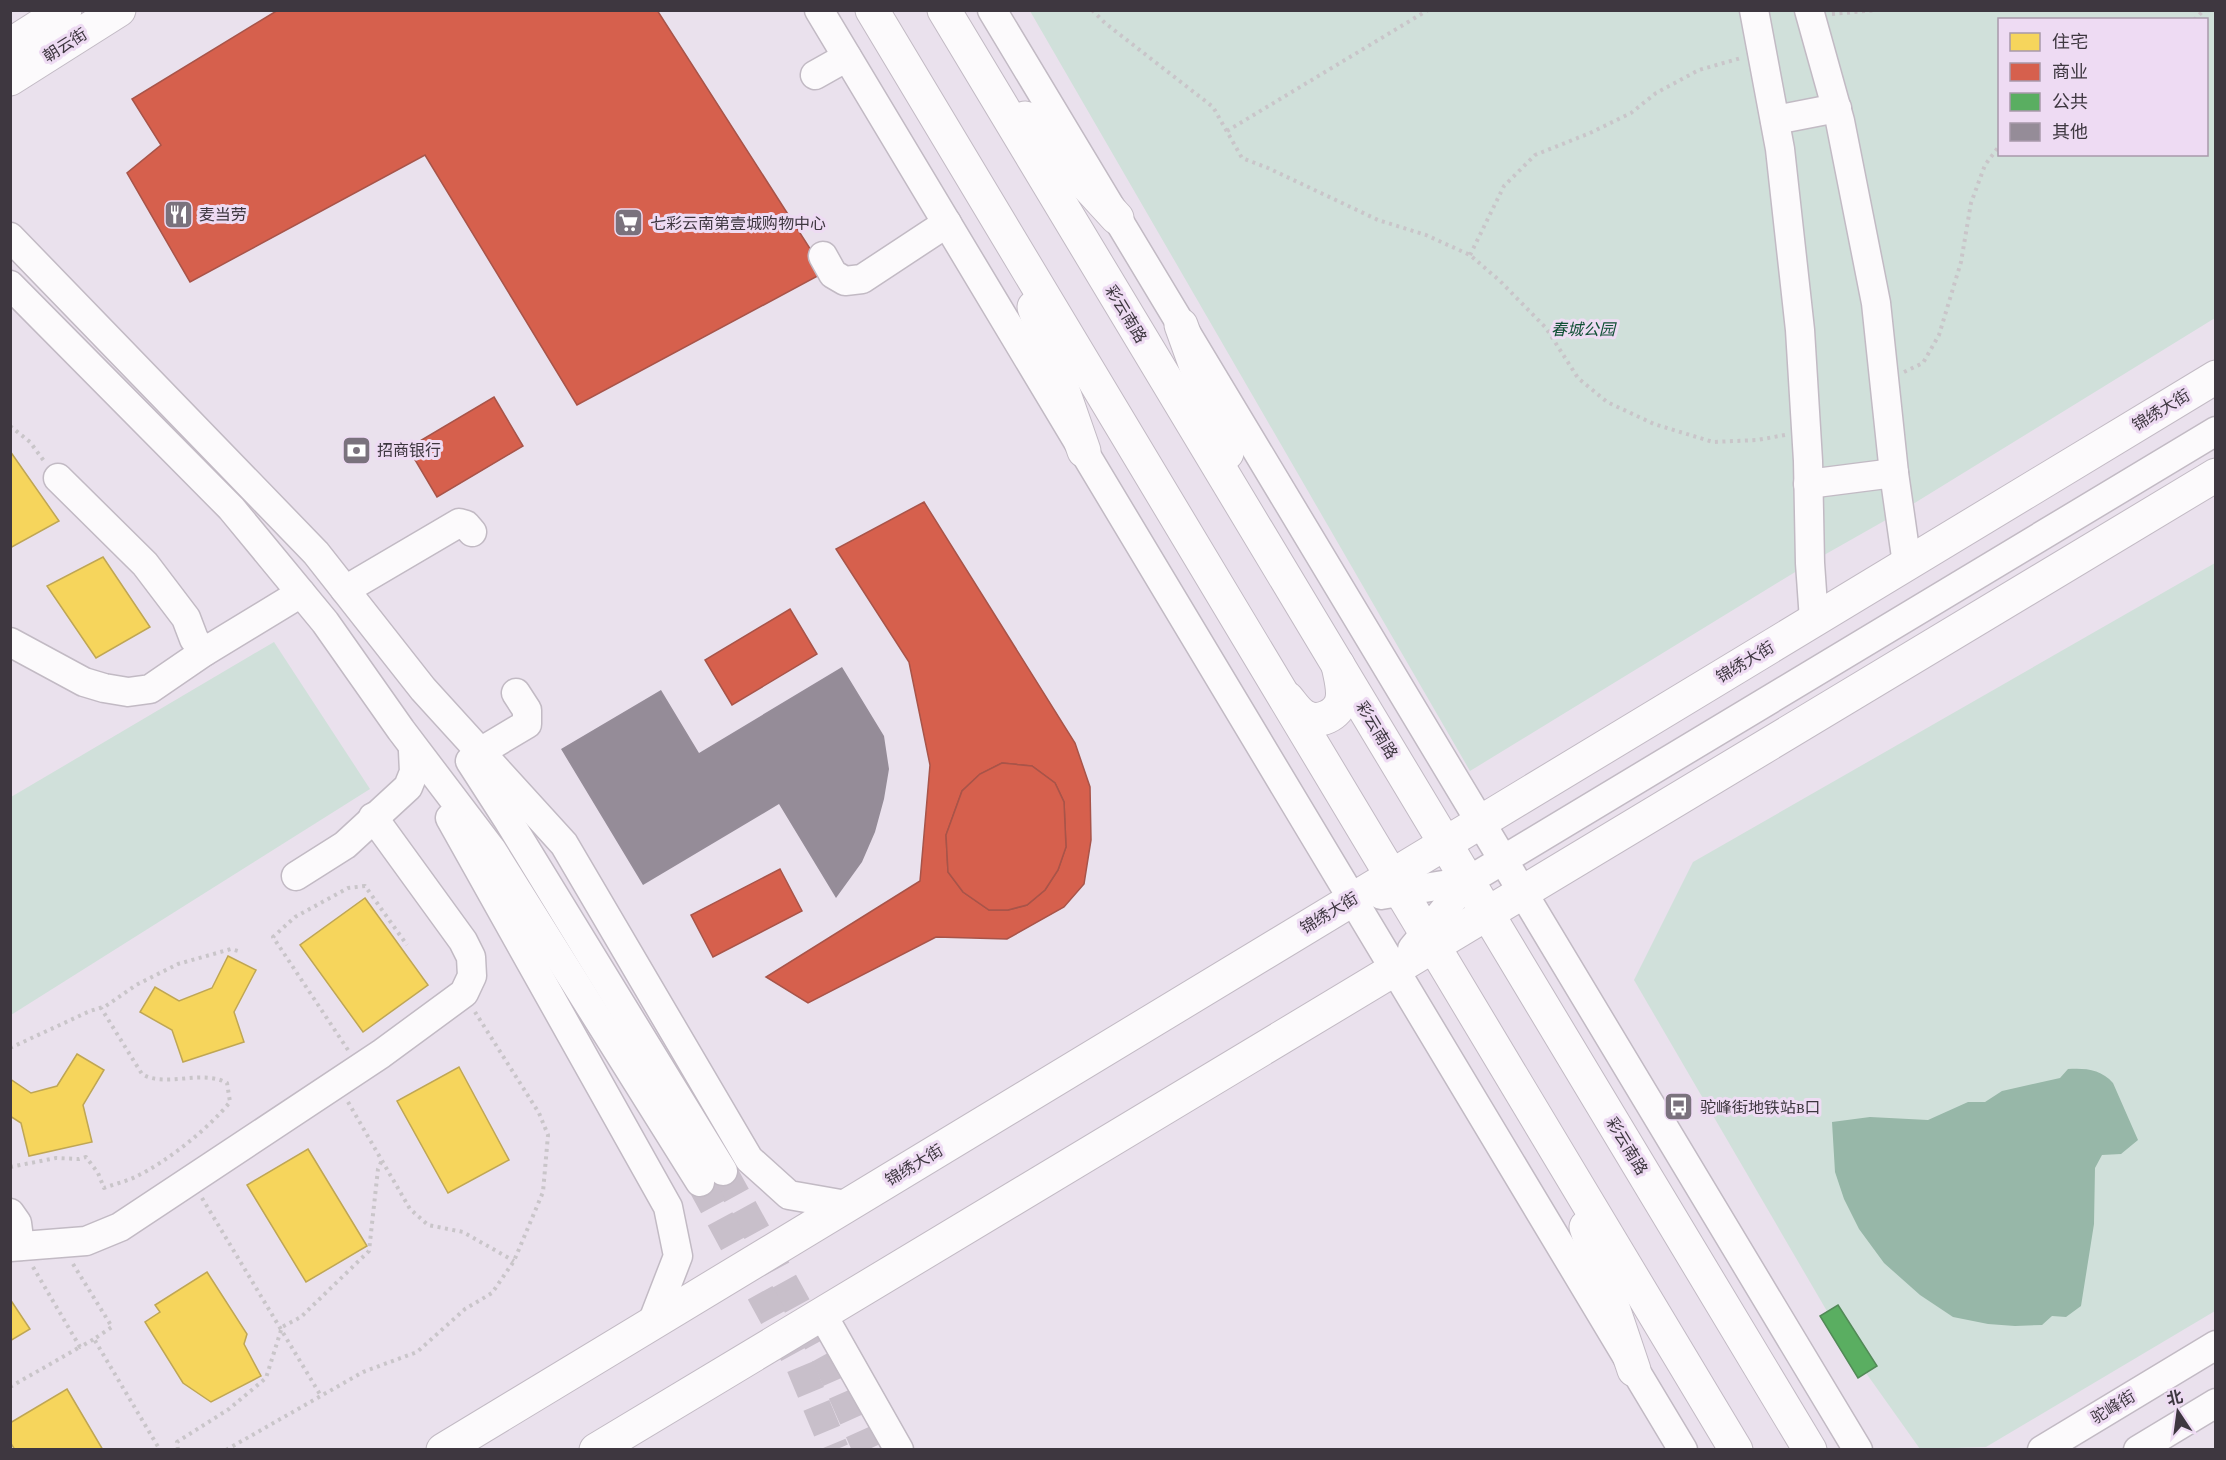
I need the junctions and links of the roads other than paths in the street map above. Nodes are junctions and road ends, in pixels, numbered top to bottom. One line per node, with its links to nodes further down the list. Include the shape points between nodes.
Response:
1 (65, 10): 9 (main road, 朝云街)
2 (119, 10): 13 (main road, 朝云街)
3 (819, 10): 10 (street)
4 (872, 10): 19 (main road)
5 (944, 10): 11 (main road, 彩云南路)
6 (992, 10): 16 (street)
7 (1754, 10): 15 (street)
8 (1809, 13): 14 (street)
9 (10, 45)
10 (847, 57): 12 (street); 17 (street)
11 (978, 68): 16 (main road); 30 (main road, 彩云南路)
12 (815, 75)
13 (10, 79)
14 (1837, 108): 15 (street); 26 (street, via 1876,303)
15 (1775, 120): 29 (street, via 1800,330)
16 (1117, 218): 22 (street)
17 (947, 223): 20 (street, via 862,279 845,281 833,274); 25 (street)
18 (10, 237): 33 (street, via 316,553)
19 (1013, 245): 25 (main road); 41 (main road)
20 (823, 256)
21 (10, 285): 34 (street, via 231,508)
22 (1181, 325): 30 (main road); 45 (street)
23 (2216, 377): 32 (main road, 锦绣大街)
24 (2216, 431): 47 (street)
25 (1084, 451): 52 (street)
26 (1894, 473): 29 (street); 32 (street)
27 (2216, 475): 51 (main road)
28 (58, 478): 37 (street, via 146,564 186,618)
29 (1808, 484): 35 (street)
30 (1252, 523): 38 (main road, 彩云南路)
31 (472, 532): 33 (street, via 459,523)
32 (1907, 564): 35 (main road, 锦绣大街)
33 (345, 590): 39 (street)
34 (301, 593): 37 (street); 42 (street)
35 (1814, 620): 45 (main road, 锦绣大街)
36 (10, 642): 37 (street, via 84,682 128,692 150,689)
37 (204, 652)
38 (1338, 665): 41 (main road, via 1342,698 1331,715 1317,720 1303,716); 46 (main road, 彩云南路)
39 (423, 689): 42 (street, via 508,820 712,1177 492,850); 43 (street)
40 (516, 693): 43 (street, via 527,710 527,724)
41 (1284, 695): 50 (main road)
42 (407, 741): 44 (street, via 414,772 408,787); 61 (street, via 668,1207 678,1256)
43 (480, 752): 57 (street, via 564,844 749,1159 789,1195)
44 (374, 817): 48 (street, via 345,845); 59 (street, via 463,941 471,957 472,976 464,993 349,1075 284,1104 191,1180 120,1227 86,1241)
45 (1480, 822): 46 (main road, 锦绣大街); 47 (street)
46 (1445, 843): 49 (main road, 彩云南路); 50 (main road, 锦绣大街)
47 (1503, 860): 49 (street); 51 (street)
48 (296, 876)
49 (1468, 881): 50 (street); 53 (main road, 彩云南路); 54 (street)
50 (1396, 884): 52 (main road, 锦绣大街); 54 (main road)
51 (1522, 892): 53 (main road); 73 (street)
52 (1352, 899): 55 (street); 57 (main road, 锦绣大街)
53 (1487, 914): 54 (main road); 65 (main road, 彩云南路)
54 (1430, 939): 55 (main road); 56 (main road)
55 (1395, 970): 60 (main road); 63 (street)
56 (1568, 1171): 63 (main road); 70 (main road)
57 (846, 1205): 61 (main road, 锦绣大街)
58 (10, 1213): 59 (street, via 17,1223)
59 (15, 1246)
60 (822, 1314): 67 (main road); 68 (street)
61 (652, 1323): 66 (main road, 锦绣大街)
62 (2216, 1345): 74 (street, 驼峰街)
63 (1634, 1370): 69 (street)
64 (2216, 1403): 75 (street)
65 (1790, 1418): 71 (main road, 彩云南路); 72 (main road)
66 (443, 1449)
67 (596, 1449)
68 (899, 1449)
69 (1683, 1449)
70 (1736, 1449)
71 (1810, 1449)
72 (1821, 1449)
73 (1858, 1449)
74 (2042, 1449)
75 (2138, 1449)

